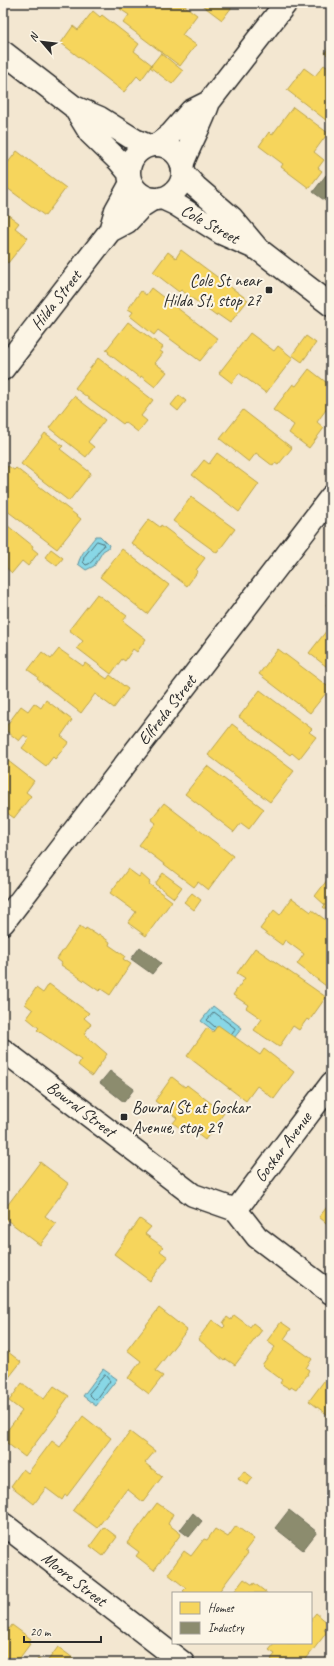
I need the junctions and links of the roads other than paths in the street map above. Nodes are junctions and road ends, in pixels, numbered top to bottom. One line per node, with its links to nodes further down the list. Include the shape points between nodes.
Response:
1 (286, 3): 3 (street)
2 (3, 52): 4 (street)
3 (208, 102): 5 (street, via 191,111 171,134); 6 (street, via 204,119 188,148)
4 (74, 107): 5 (street, via 100,118 135,140); 7 (street, via 90,133 119,161)
5 (153, 146): 6 (street, via 173,151); 7 (street, via 135,156 131,164)
6 (182, 169): 8 (street, via 181,181 177,188 171,195); 10 (street, Cole Street, via 196,187 232,218)
7 (130, 178): 8 (street, via 136,190 144,196); 9 (street, Hilda Street)
8 (157, 199): 9 (street, Hilda Street, via 142,206 127,222); 10 (street, Cole Street, via 175,204 221,233)
9 (110, 231): 12 (street, Hilda Street)
10 (258, 249): 11 (street, Cole Street)
11 (331, 305)
12 (3, 369)
13 (331, 497): 14 (street, Elfreda Street)
14 (3, 924)
15 (3, 1050): 17 (street, Bowral Street, via 194,1195)
16 (331, 1084): 17 (street, Goskar Avenue)
17 (236, 1210): 18 (street, via 257,1237)
18 (331, 1293)
19 (3, 1524): 20 (street, Moore Street)
20 (183, 1663)

